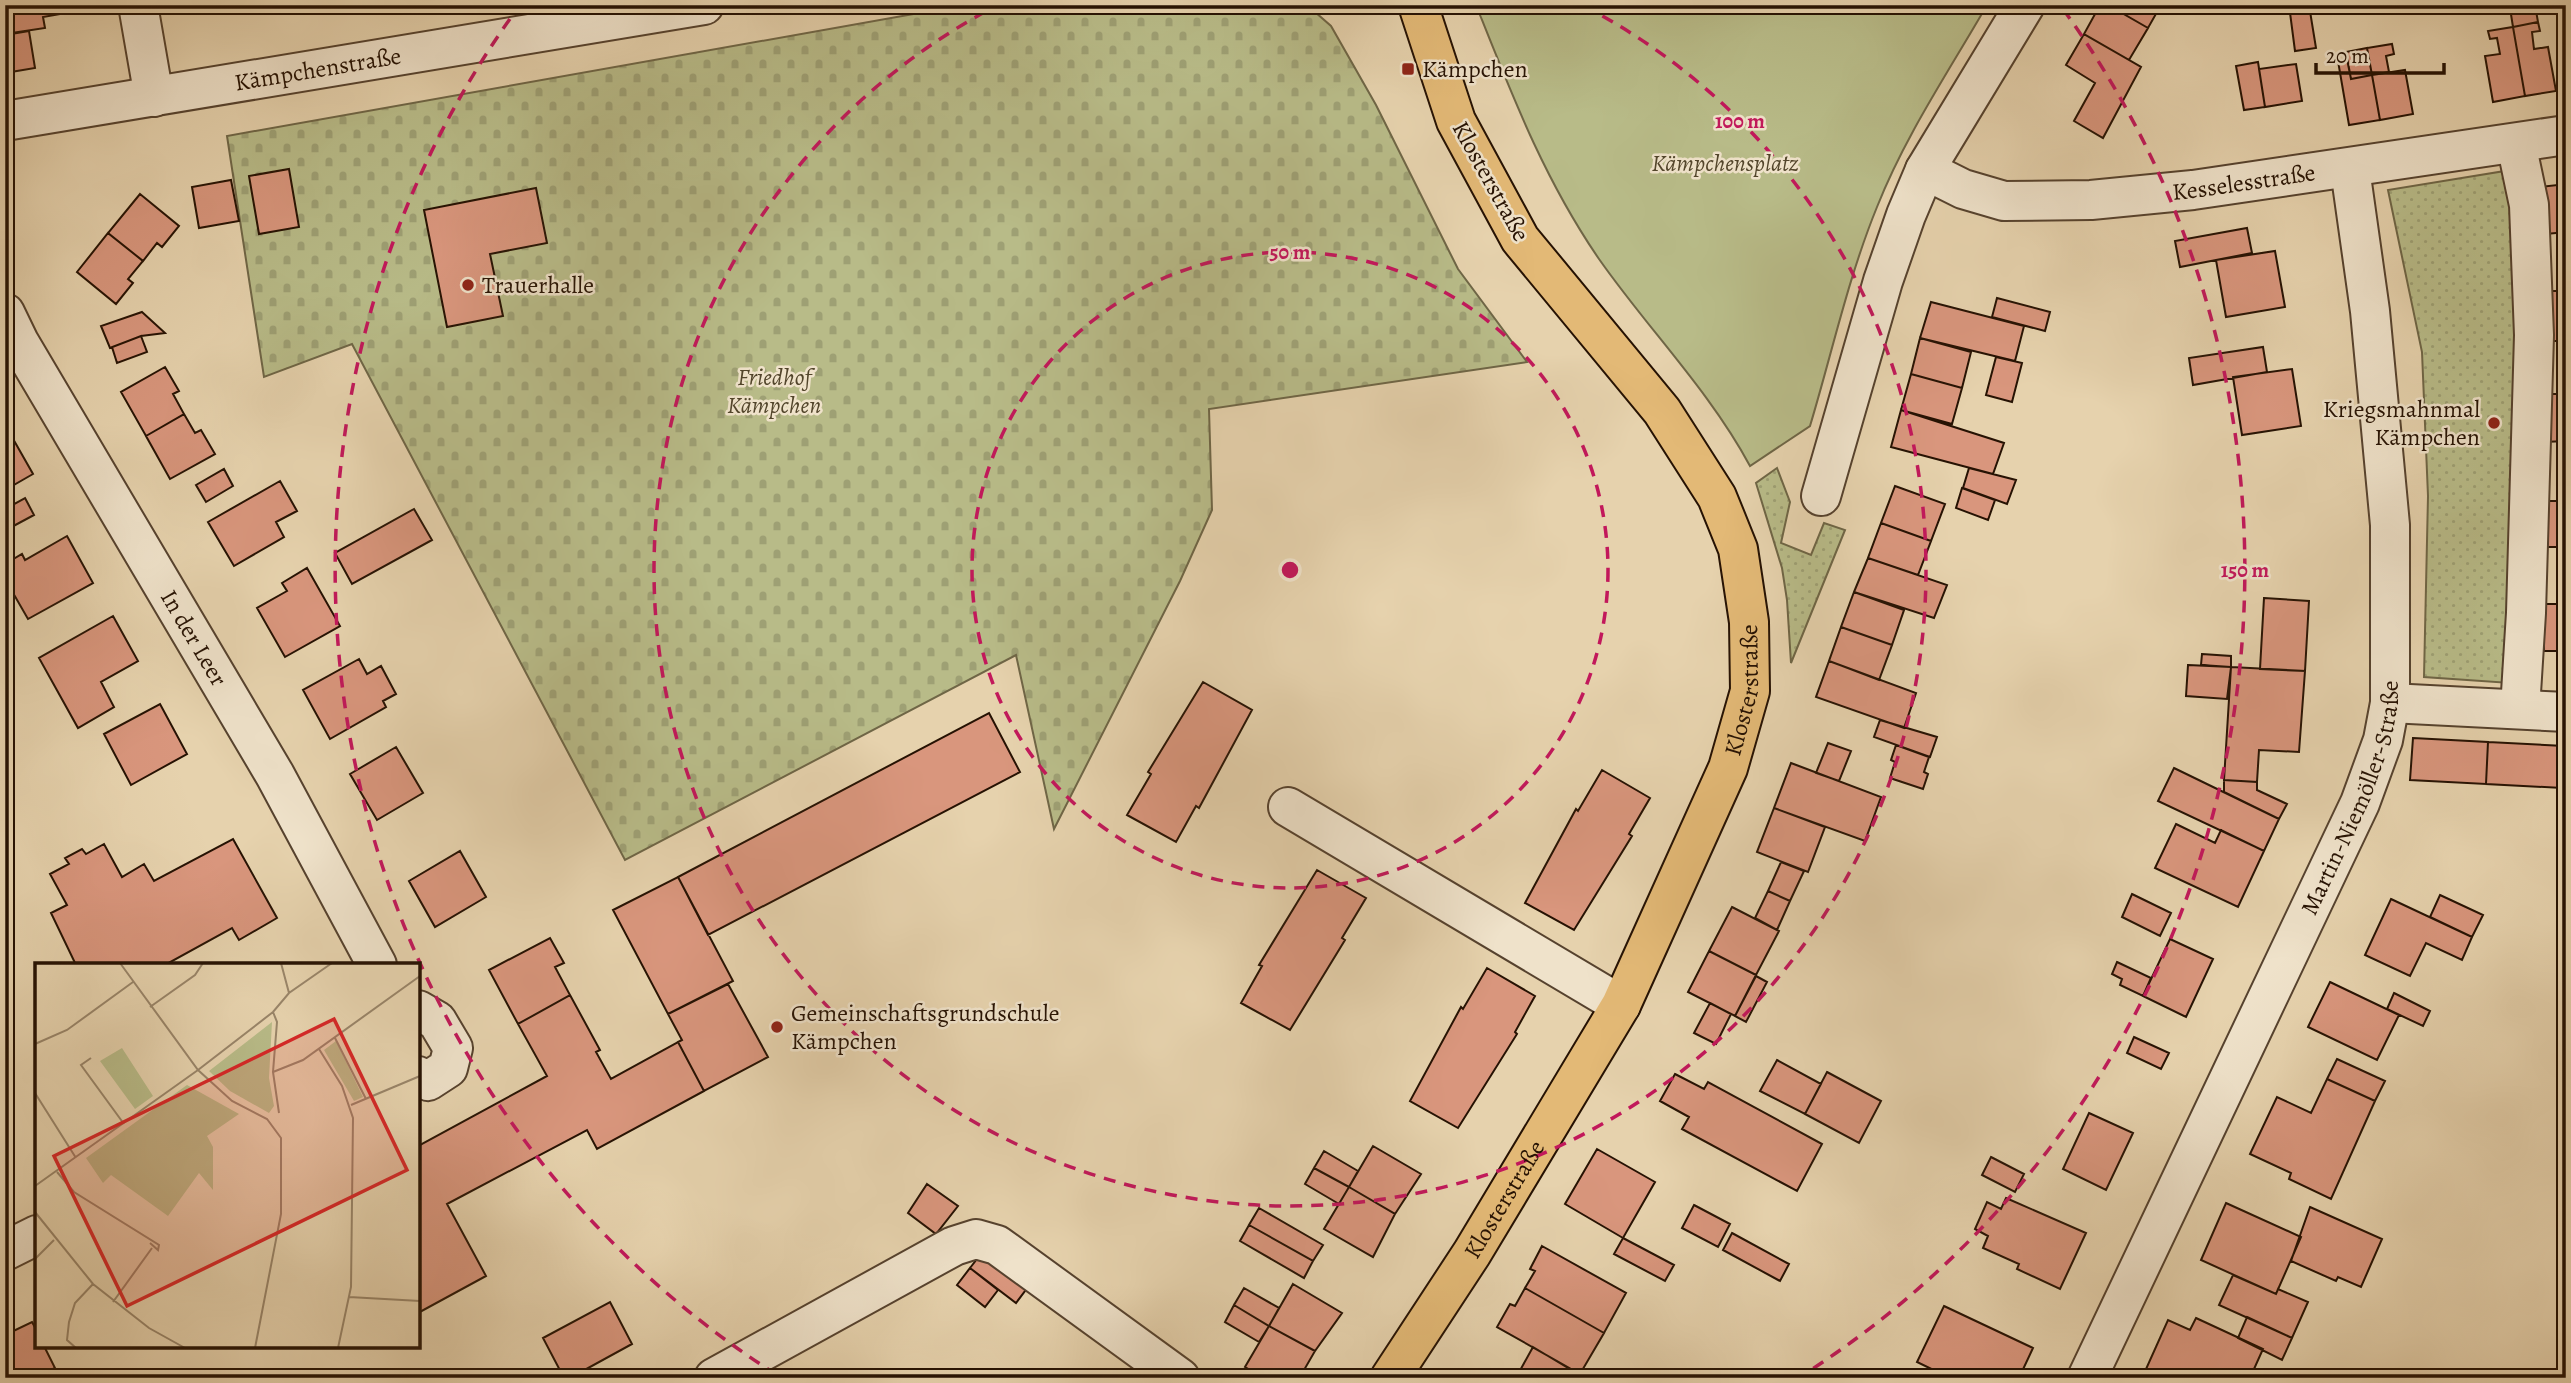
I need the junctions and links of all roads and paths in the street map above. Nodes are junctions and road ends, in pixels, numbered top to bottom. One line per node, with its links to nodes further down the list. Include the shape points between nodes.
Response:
1 (138, 5): 6 (street)
2 (704, 5): 5 (street, Kämpchenstraße)
3 (1418, 5): 19 (main road, Klosterstraße, via 1456,121 1520,239 1662,411 1717,497 1738,550 1749,622 1750,691 1728,768)
4 (2025, 5): 11 (street)
5 (629, 12): 6 (street, Kämpchenstraße)
6 (154, 97): 7 (street, Kämpchenstraße)
7 (5, 121)
8 (2566, 135): 9 (street, Kesselesstraße)
9 (2516, 143): 10 (street, Kesselesstraße); 15 (street, via 2529,205 2534,335)
10 (2350, 169): 11 (street, Kesselesstraße, via 2091,200 2004,201 1963,189); 14 (street, Martin-Niemöller-Straße, via 2370,311 2390,526)
11 (1925, 170): 13 (street, via 1883,281)
12 (5, 313): 18 (street, In der Leer, via 275,775)
13 (1821, 496)
14 (2390, 703): 15 (street); 27 (street, Martin-Niemöller-Straße, via 2383,740 2360,803)
15 (2520, 709): 16 (street)
16 (2566, 712)
17 (1288, 807): 19 (street)
18 (376, 963)
19 (1621, 1005): 26 (main road, Klosterstraße, via 1472,1253)
20 (420, 1011): 21 (street, via 437,1021 453,1048 448,1068 428,1081)
21 (420, 1077)
22 (35, 1236): 23 (street)
23 (5, 1251)
24 (714, 1378): 25 (street, via 954,1246 976,1239 997,1245)
25 (1180, 1378)
26 (1390, 1378)
27 (2087, 1378)

